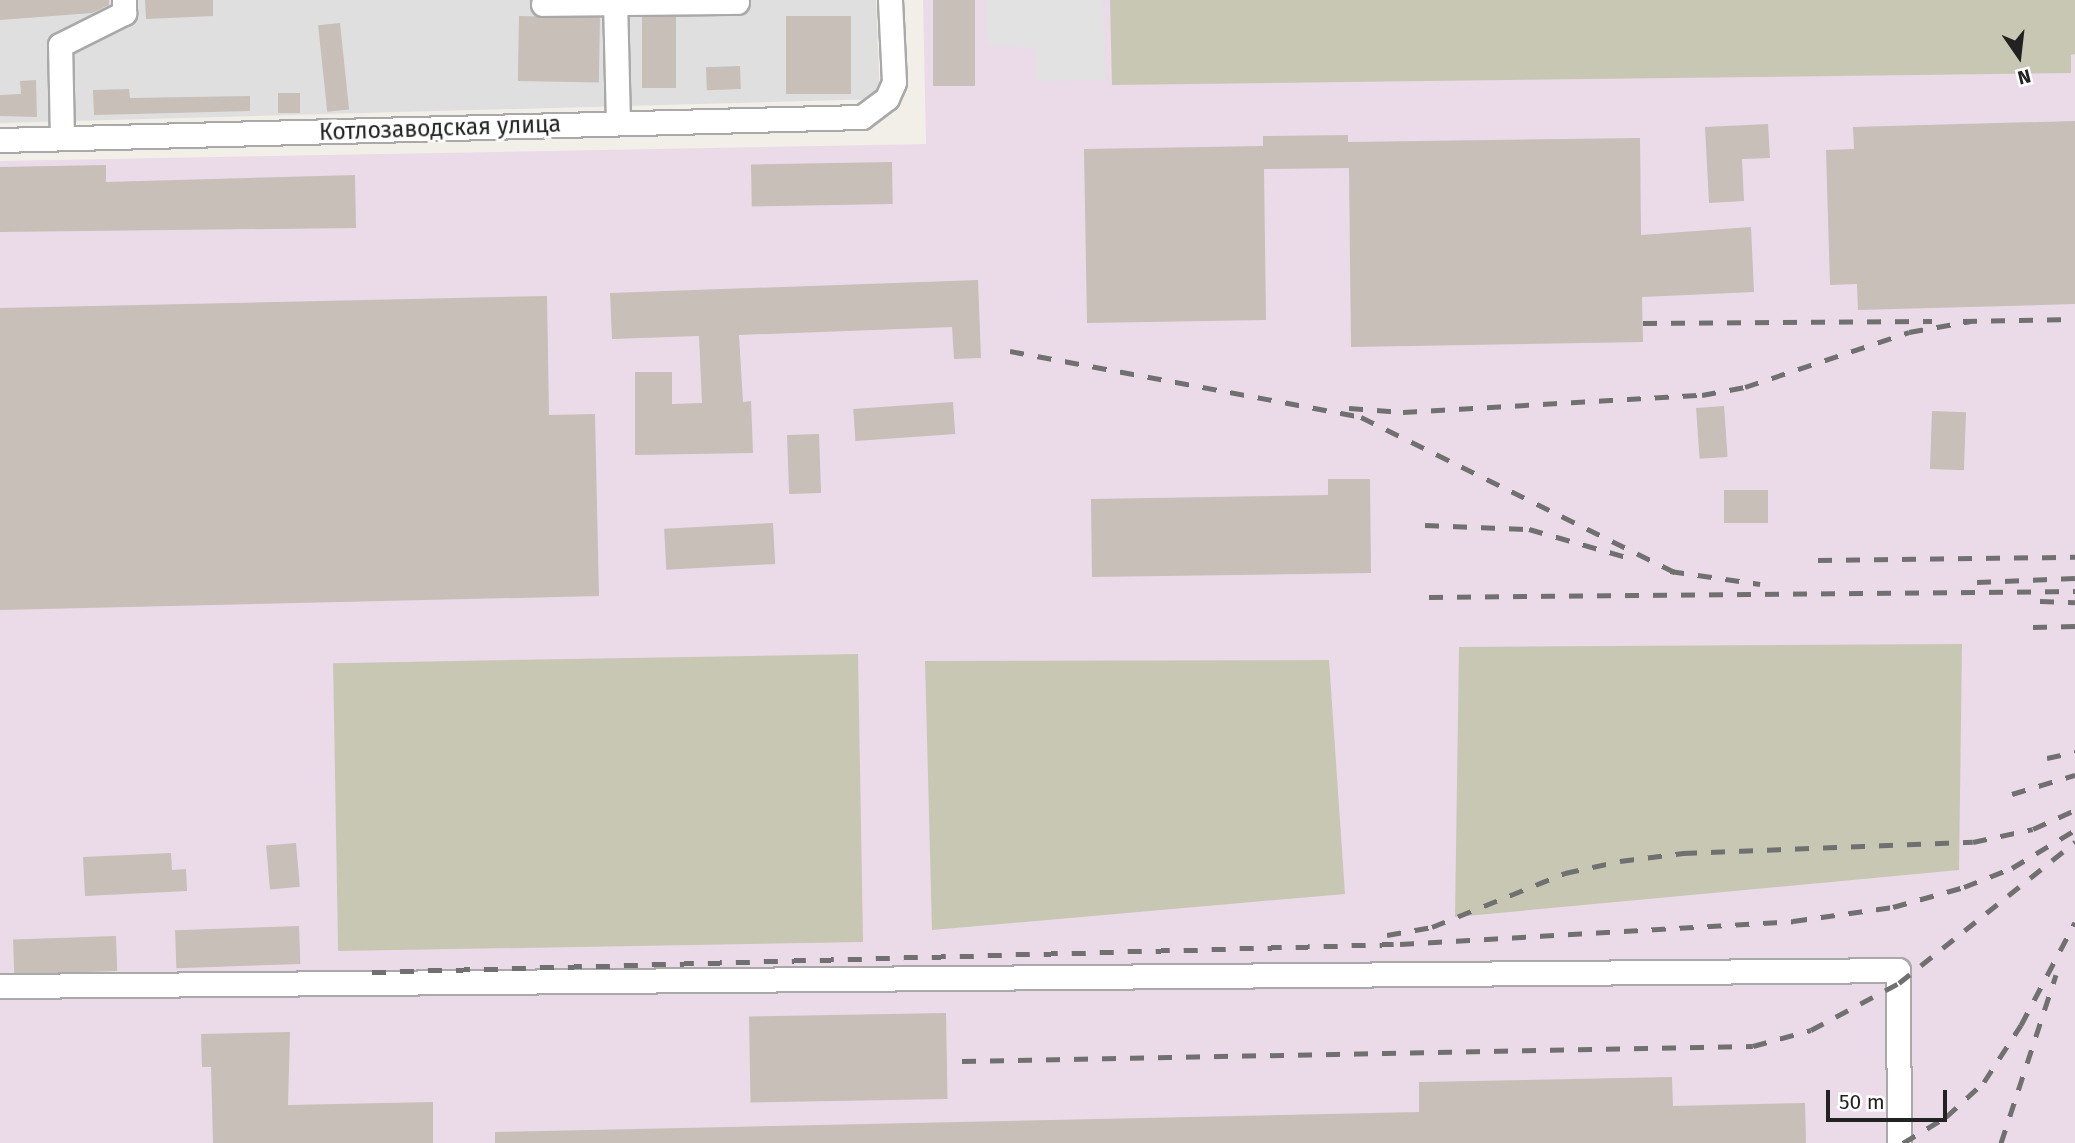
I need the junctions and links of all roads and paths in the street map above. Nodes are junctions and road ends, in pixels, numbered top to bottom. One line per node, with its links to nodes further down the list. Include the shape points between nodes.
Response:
1 (124, 0): 7 (street, via 124,13 60,45)
2 (890, 0): 6 (street, Котлозаводская улица, via 894,82 877,109 862,117)
3 (615, 1): 4 (street); 5 (street); 6 (street)
4 (737, 2)
5 (543, 4)
6 (618, 123): 7 (street, Котлозаводская улица)
7 (62, 138): 8 (street, Котлозаводская улица)
8 (0, 139)
9 (0, 986): 10 (street, via 1898,970)
10 (1899, 1143)

